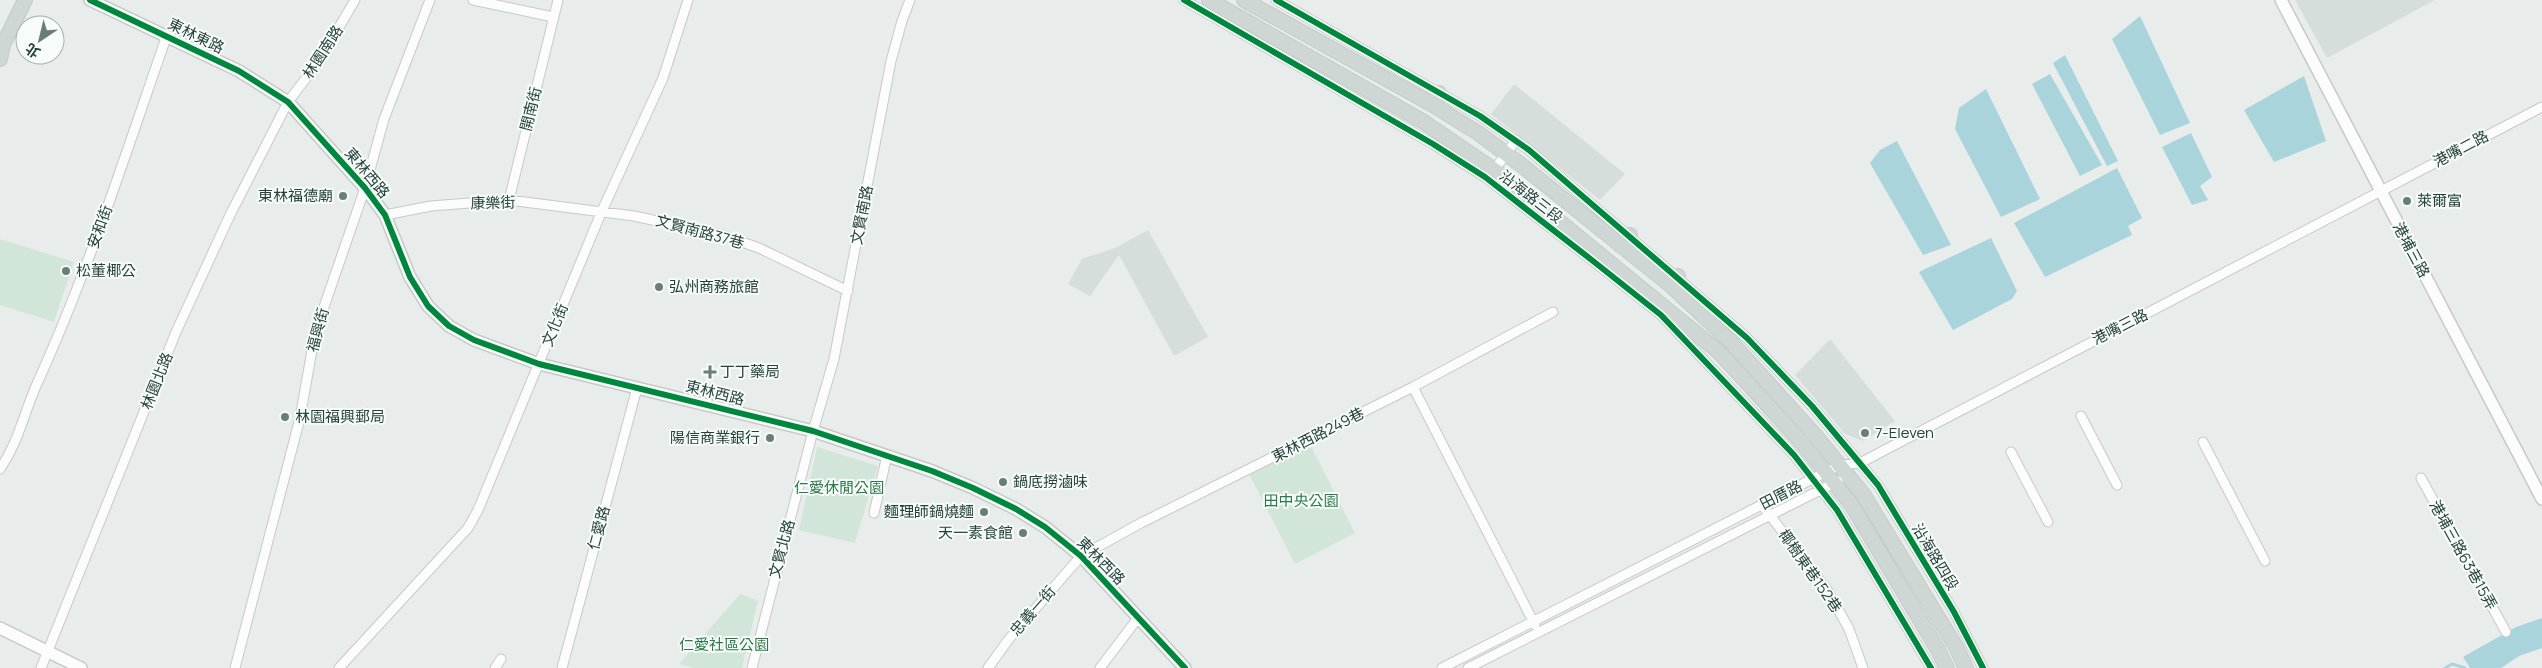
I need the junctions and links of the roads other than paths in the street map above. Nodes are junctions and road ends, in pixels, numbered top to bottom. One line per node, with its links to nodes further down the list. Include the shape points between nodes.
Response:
1 (25, 0): 17 (main road)
2 (90, 0): 14 (street, 東林東路)
3 (355, 0): 19 (street, 林園南路, via 319,61)
4 (430, 0): 26 (street, 福興街, via 384,119)
5 (473, 0): 15 (street)
6 (558, 0): 15 (street, 開南街)
7 (688, 0): 29 (street, 文化街, via 663,78)
8 (910, 0): 33 (street, 文賢南路, via 891,61)
9 (1184, 0): 22 (street, 沿海路三段)
10 (1208, 0): 22 (main road, 沿海路三段)
11 (1244, 0): 20 (main road, 沿海路三段)
12 (1276, 0): 18 (street, 沿海路三段)
13 (2281, 0): 27 (street, 港埔三路)
14 (110, 4): 16 (street, 東林東路)
15 (553, 17): 28 (street, 開南街)
16 (167, 35): 19 (street, 東林東路, via 239,71); 44 (street, 安和街, via 76,298 31,398 21,432)
17 (0, 59)
18 (1439, 93): 20 (main road); 23 (street, 沿海路三段)
19 (288, 102): 26 (street, 東林西路); 64 (street, 林園北路, via 176,332)
20 (1433, 105): 24 (main road, 沿海路三段)
21 (2542, 107): 27 (street, 港嘴二路)
22 (1436, 138): 25 (main road, 沿海路三段)
23 (1516, 140): 24 (street); 31 (street, 沿海路三段)
24 (1505, 153): 25 (street); 31 (main road, 沿海路三段)
25 (1491, 175): 46 (main road, 沿海路三段, via 1720,352); 48 (street, 沿海路三段, via 1661,315 1794,455)
26 (365, 188): 30 (street, 東林西路); 68 (street, 福興街, via 315,332 300,418)
27 (2381, 192): 43 (street, 港嘴三路); 52 (street, 港埔三路)
28 (509, 200): 29 (street, 康樂街); 30 (street, 康樂街, via 432,206)
29 (601, 213): 33 (street, 文賢南路37巷, via 634,216 722,235 759,248); 35 (street, 文化街)
30 (385, 215): 35 (street, 東林西路, via 410,277 428,306 449,326 474,340)
31 (1626, 241): 32 (main road, 沿海路三段)
32 (1673, 280): 43 (street, 沿海路三段, via 1748,338); 45 (main road, 沿海路三段, via 1816,435)
33 (848, 291): 39 (street, 文賢南路, via 834,359)
34 (1554, 312): 36 (street, 東林西路249巷)
35 (539, 364): 37 (street, 東林西路); 69 (street, 文化街, via 468,528)
36 (1413, 387): 57 (street, 東林西路249巷); 60 (street)
37 (637, 388): 39 (street, 東林西路); 71 (street, 仁愛路)
38 (2081, 416): 50 (street)
39 (813, 431): 42 (street, 東林西路); 72 (street, 文賢北路)
40 (2203, 442): 58 (street)
41 (2011, 452): 56 (street)
42 (887, 455): 54 (street); 57 (street, 東林西路, via 932,471 1016,509)
43 (1860, 463): 45 (street, 田厝路); 45 (street, 田厝路); 82 (street, 沿海路四段, via 1878,485)
44 (0, 469)
45 (1844, 471): 46 (street, 田厝路); 49 (street, 田厝路); 81 (main road, 沿海路四段, via 1863,494)
46 (1826, 472): 48 (street, 田厝路); 49 (main road)
47 (2421, 478): 63 (street, 港埔三路63巷15弄)
48 (1812, 479): 51 (street); 53 (street, 田厝路)
49 (1835, 483): 51 (street, 田厝路); 80 (main road, via 1851,504)
50 (2116, 486)
51 (1822, 490): 55 (street, 田厝路); 79 (street)
52 (2542, 499)
53 (1762, 505): 55 (street, 椰樹東巷152巷); 60 (street, 田厝路)
54 (874, 513)
55 (1770, 516): 62 (street, 田厝路); 78 (street, 椰樹東巷152巷, via 1828,591 1849,629)
56 (2048, 522)
57 (1081, 556): 59 (street, 東林西路); 73 (street, 忠義一街)
58 (2265, 561)
59 (1138, 618): 74 (street); 75 (street, 東林西路)
60 (1533, 621): 62 (street); 76 (street, 田厝路)
61 (0, 628): 64 (street)
62 (1539, 632): 77 (street, 田厝路)
63 (2506, 632)
64 (48, 651): 66 (street, 林園北路); 67 (street)
65 (502, 659): 70 (street)
66 (41, 668)
67 (81, 668)
68 (235, 668)
69 (339, 668)
70 (495, 668)
71 (562, 668)
72 (752, 668)
73 (988, 668)
74 (1100, 668)
75 (1186, 668)
76 (1442, 668)
77 (1468, 668)
78 (1863, 668)
79 (1931, 668)
80 (1947, 668)
81 (1966, 668)
82 (1984, 668)

